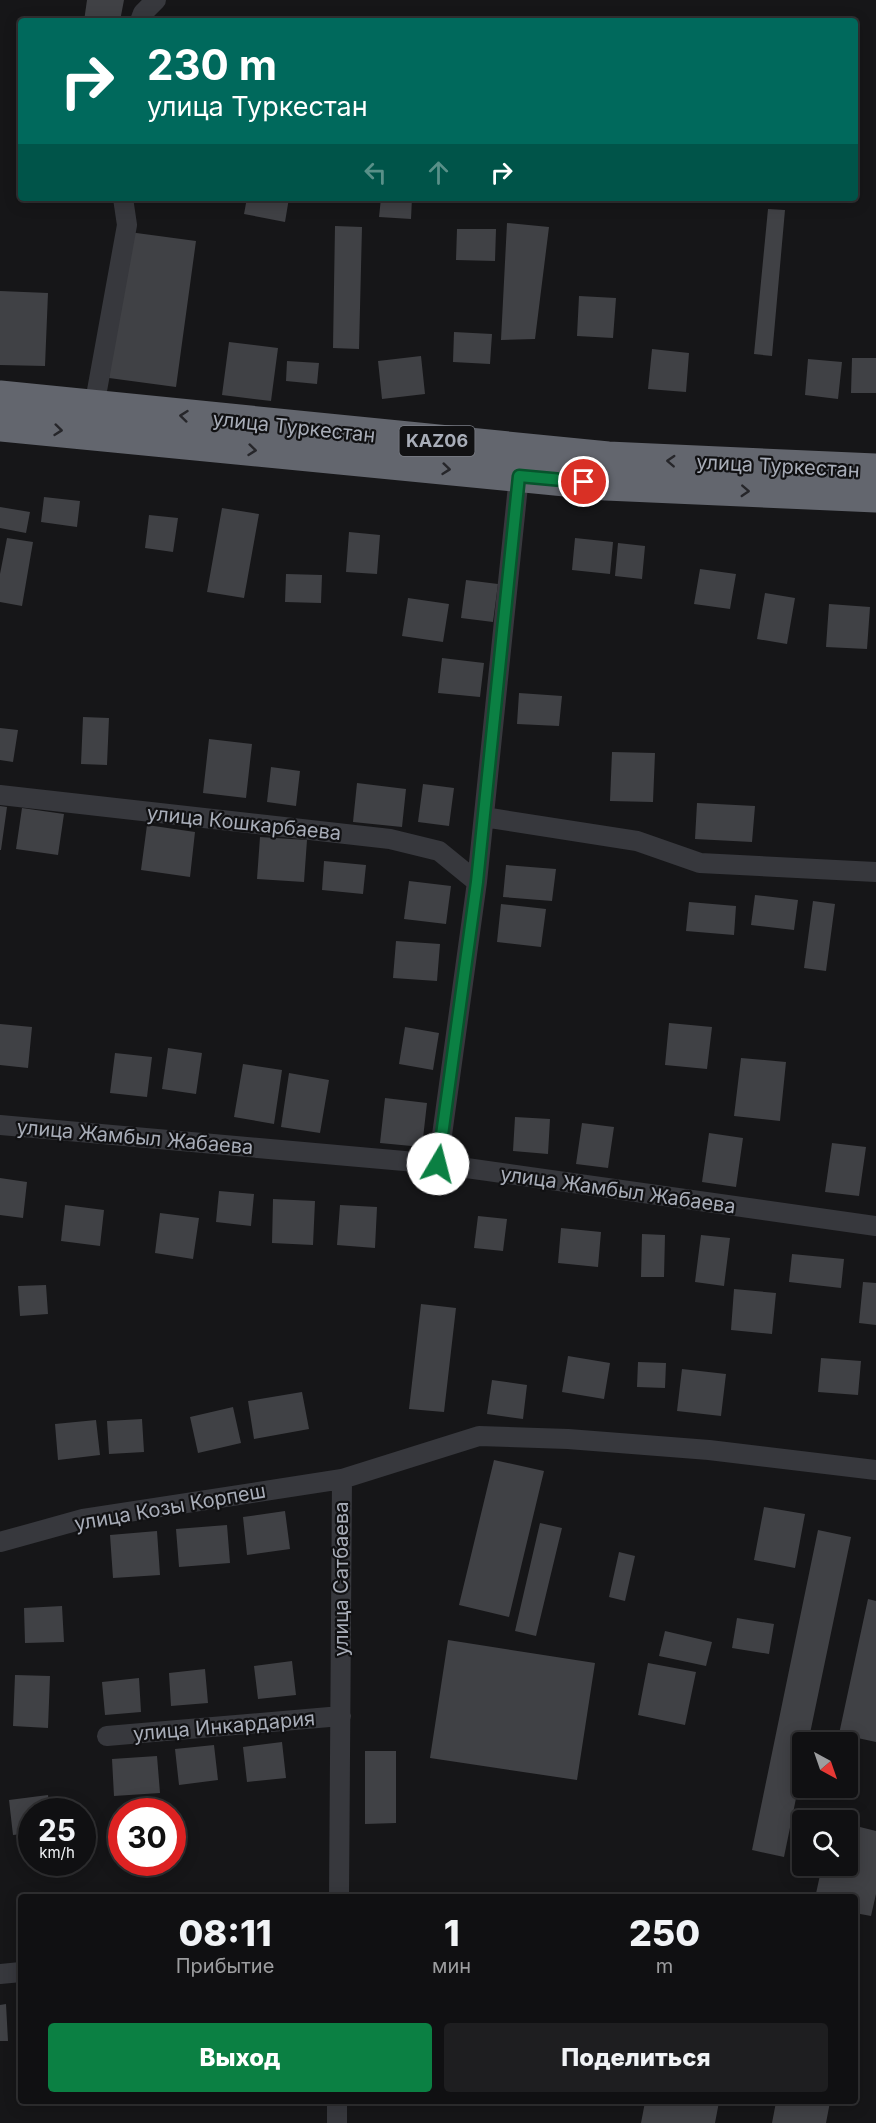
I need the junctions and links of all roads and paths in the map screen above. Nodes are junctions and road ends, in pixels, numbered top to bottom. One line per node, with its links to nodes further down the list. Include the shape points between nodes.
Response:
1 (156, 0): 2 (street)
2 (141, 18)
3 (123, 201): 5 (street, via 126,225)
4 (0, 398): 5 (highway, улица Туркестан / KАZ06)
5 (94, 407): 8 (highway, улица Туркестан / KАZ06, one-way to 5)
6 (0, 425): 9 (highway, улица Туркестан / KАZ06, one-way to 9)
7 (876, 470): 8 (highway, улица Туркестан / KАZ06, one-way to 8)
8 (607, 471): 9 (highway, улица Туркестан / KАZ06); 10 (highway, улица Туркестан / KАZ06, one-way to 10)
9 (519, 476): 12 (street)
10 (876, 496)
11 (0, 795): 14 (street, улица Кошкарбаева, via 390,839 439,851)
12 (484, 817): 13 (street, via 636,842 700,863); 14 (street)
13 (876, 872)
14 (477, 882): 16 (street)
15 (0, 1125): 16 (street, улица Жамбыл Жабаева)
16 (438, 1164): 17 (street, улица Жамбыл Жабаева)
17 (876, 1226)
18 (876, 1470): 19 (street, улица Сатбаева, via 709,1450 479,1436)
19 (342, 1479): 20 (street, улица Козы Корпеш, via 93,1517); 21 (street, улица Сатбаева)
20 (0, 1542)
21 (341, 1716): 22 (street, улица Инкардария); 23 (street, улица Сатбаева)
22 (107, 1736)
23 (339, 1894)
24 (18, 1972): 25 (street)
25 (0, 1974)
26 (337, 2104): 27 (street)
27 (337, 2123)

